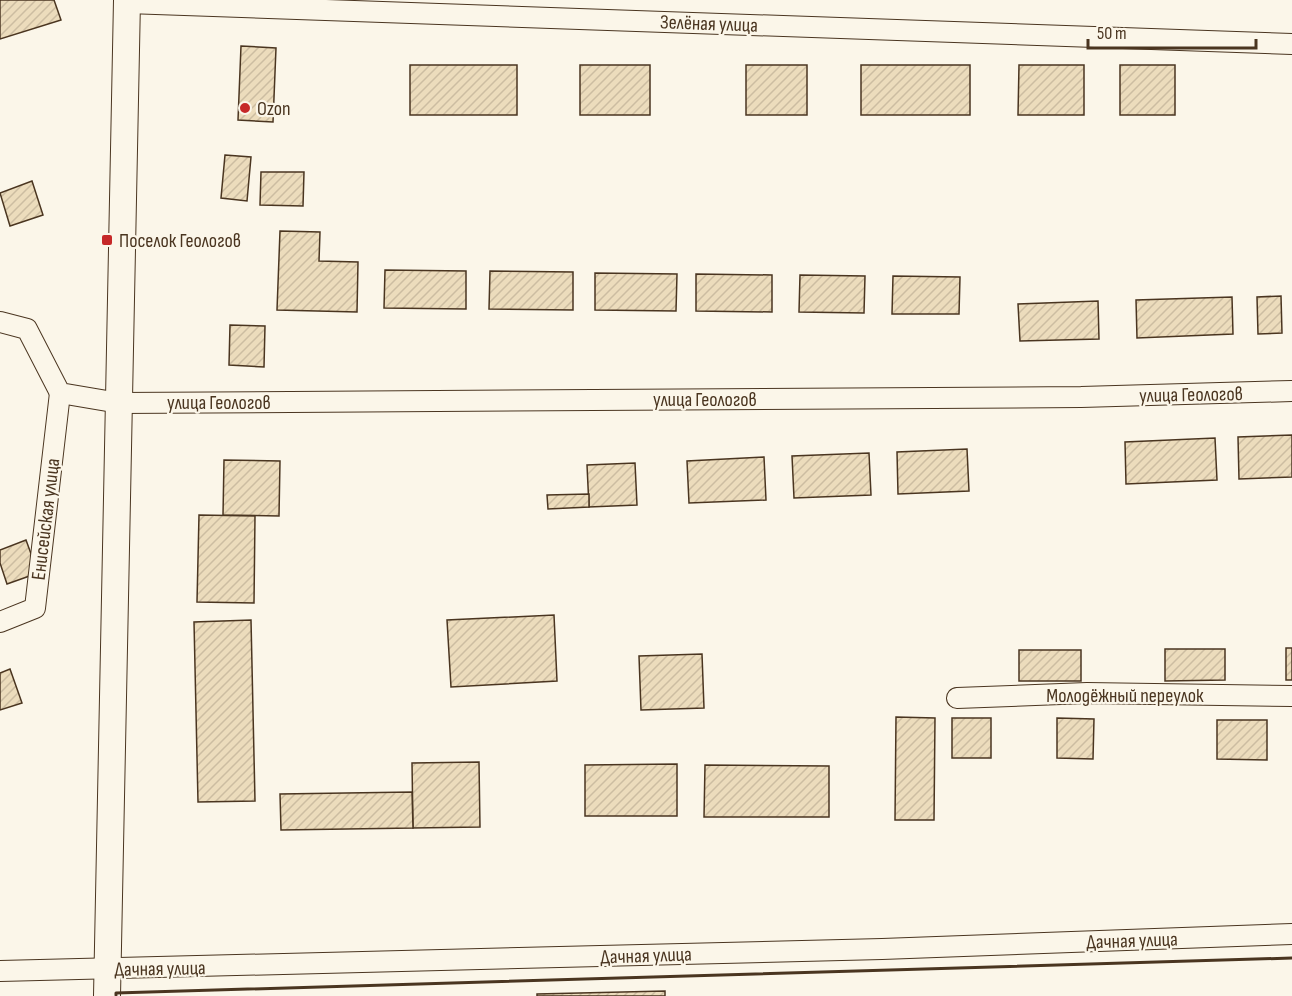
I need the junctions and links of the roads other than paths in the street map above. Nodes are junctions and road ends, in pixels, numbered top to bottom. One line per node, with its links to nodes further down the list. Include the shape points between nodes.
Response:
1 (127, 2): 2 (street, Зелёная улица); 6 (street)
2 (1292, 44)
3 (0, 322): 5 (street, via 27,329)
4 (1292, 391): 6 (street, улица Геологов, via 1069,397)
5 (60, 393): 6 (street, улица Геологов); 7 (street, Енисейская улица, via 35,608)
6 (119, 393): 11 (street)
7 (0, 622)
8 (1292, 696): 9 (street, Молодёжный переулок, via 1087,693)
9 (957, 698)
10 (1292, 934): 11 (street, Дачная улица)
11 (107, 969): 12 (street, Дачная улица); 13 (street)
12 (0, 971)
13 (106, 996)

